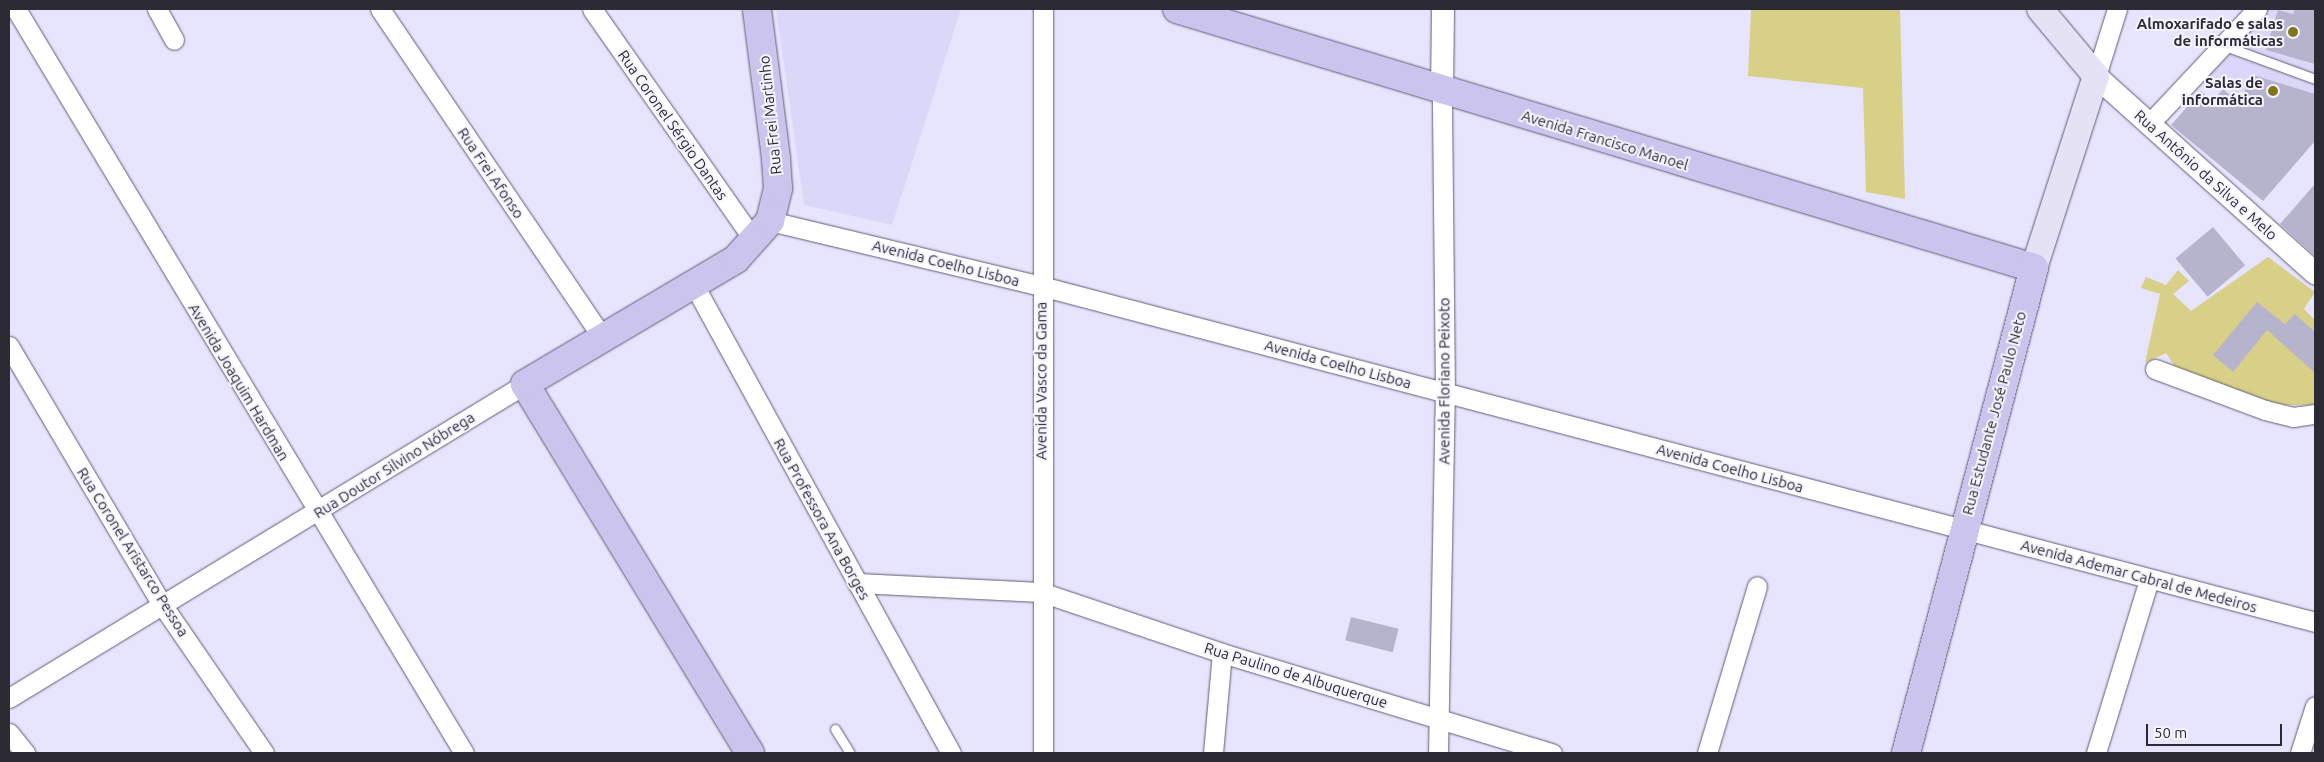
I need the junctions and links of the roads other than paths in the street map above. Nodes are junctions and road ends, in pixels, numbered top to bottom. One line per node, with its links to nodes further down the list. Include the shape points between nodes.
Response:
1 (16, 9): 29 (street, Avenida Joaquim Hardman)
2 (157, 9): 12 (street)
3 (380, 9): 23 (street, Rua Frei Afonso)
4 (592, 9): 18 (street, Rua Coronel Sérgio Dantas)
5 (757, 9): 18 (main road, Rua Frei Martinho, via 778,188)
6 (1043, 9): 22 (street, Avenida Vasco da Gama)
7 (1177, 9): 16 (main road, Avenida Francisco Manoel)
8 (1443, 9): 16 (street, Avenida Floriano Peixoto)
9 (2040, 9): 14 (main road)
10 (2117, 9): 14 (street)
11 (2257, 9): 13 (street)
12 (174, 40)
13 (2225, 46): 15 (lane); 17 (street)
14 (2096, 76): 17 (street, Rua Antônio da Silva e Melo); 19 (main road, Rua Estudante José Paulo Neto)
15 (2315, 79)
16 (1442, 92): 19 (main road, Avenida Francisco Manoel); 27 (street, Avenida Floriano Peixoto)
17 (2149, 124): 20 (street, Rua Antônio da Silva e Melo)
18 (762, 232): 21 (main road, Rua Doutor Silvino Nóbrega); 22 (street, Avenida Coelho Lisboa)
19 (2034, 268): 30 (main road, Rua Estudante José Paulo Neto)
20 (2315, 273)
21 (694, 285): 23 (main road, Rua Doutor Silvino Nóbrega); 32 (street, Rua Professora Ana Borges)
22 (1041, 286): 27 (street, Avenida Coelho Lisboa); 34 (street, Avenida Vasco da Gama)
23 (602, 337): 26 (main road, Rua Doutor Silvino Nóbrega)
24 (9, 346): 35 (street, Rua Coronel Aristarco Pessoa)
25 (2155, 369): 28 (street, via 2264,410 2293,418)
26 (525, 384): 29 (street, Rua Doutor Silvino Nóbrega); 46 (main road)
27 (1445, 392): 30 (street, Avenida Coelho Lisboa); 40 (street, Avenida Floriano Peixoto)
28 (2315, 414)
29 (317, 513): 35 (street, Rua Doutor Silvino Nóbrega); 45 (street, Avenida Joaquim Hardman)
30 (1963, 529): 31 (street, Avenida Ademar Cabral de Medeiros); 54 (main road, Rua Estudante José Paulo Neto)
31 (2149, 580): 36 (street, Avenida Ademar Cabral de Medeiros); 55 (street)
32 (857, 584): 34 (street, Rua Paulino de Albuquerque); 48 (street, Rua Professora Ana Borges)
33 (1757, 586): 53 (street)
34 (1042, 592): 37 (street, Rua Paulino de Albuquerque); 49 (street, Avenida Vasco da Gama)
35 (163, 606): 38 (street, Rua Doutor Silvino Nóbrega); 44 (street, Rua Coronel Aristarco Pessoa)
36 (2315, 622)
37 (1222, 653): 40 (street, Rua Paulino de Albuquerque); 50 (street)
38 (9, 698)
39 (2315, 706): 56 (street)
40 (1439, 719): 51 (street, Avenida Floriano Peixoto); 52 (street, Rua Paulino de Albuquerque)
41 (835, 729): 47 (lane)
42 (9, 733): 43 (street)
43 (25, 753)
44 (264, 753)
45 (464, 753)
46 (750, 753)
47 (850, 753)
48 (951, 753)
49 (1043, 753)
50 (1213, 753)
51 (1438, 753)
52 (1552, 753)
53 (1706, 753)
54 (1906, 753)
55 (2096, 753)
56 (2300, 753)

